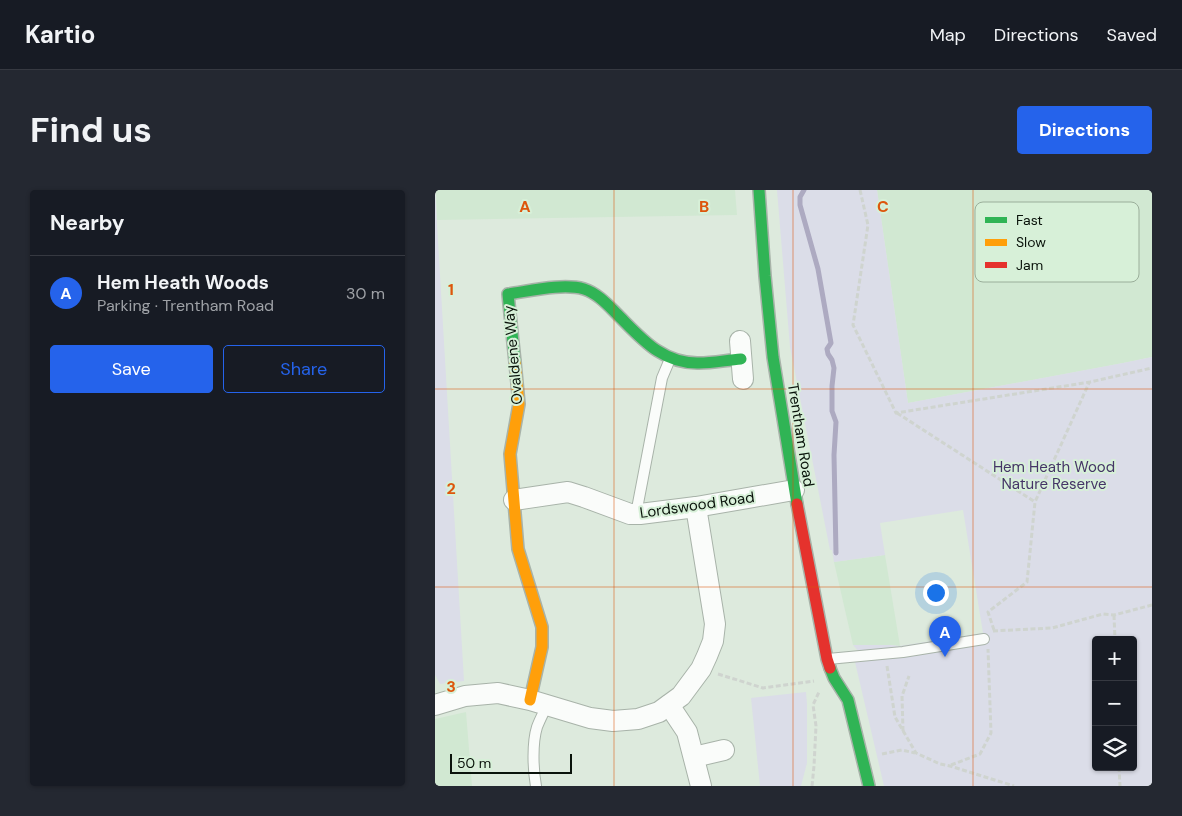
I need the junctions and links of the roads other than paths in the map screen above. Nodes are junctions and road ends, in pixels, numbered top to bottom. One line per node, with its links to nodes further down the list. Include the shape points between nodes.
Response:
1 (758, 191): 4 (street, Trentham Road, via 773,357)
2 (670, 358): 3 (street, Ovaldene Way, via 691,363); 5 (street, Ovaldene Way, via 647,344 599,297 584,289 571,287 508,294 519,404 510,454); 7 (lane, via 662,378)
3 (741, 360)
4 (794, 490): 6 (street, Lordswood Road); 9 (street, Trentham Road)
5 (513, 500): 7 (street, Lordswood Road, via 568,492); 11 (street, Ovaldene Way, via 518,549 542,626)
6 (696, 507): 7 (street, Lordswood Road); 13 (street, via 715,624 713,641 701,669 681,696)
7 (636, 514)
8 (986, 638): 9 (lane, via 903,652)
9 (827, 659): 10 (street, Trentham Road)
10 (834, 678): 14 (street, Trentham Road); 19 (street, Trentham Road, via 848,700)
11 (538, 702): 12 (street, via 498,693); 13 (street, via 613,722 638,719); 17 (lane, via 534,756)
12 (435, 705)
13 (669, 705): 16 (street, via 687,732)
14 (836, 706)
15 (724, 750): 16 (street)
16 (693, 757): 18 (street)
17 (537, 786)
18 (701, 786)
19 (869, 786)

